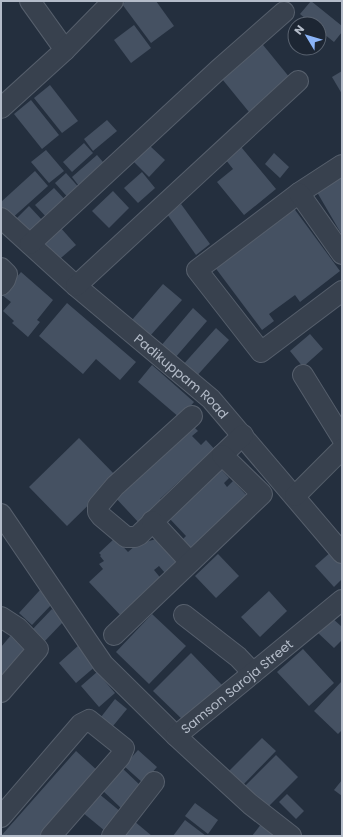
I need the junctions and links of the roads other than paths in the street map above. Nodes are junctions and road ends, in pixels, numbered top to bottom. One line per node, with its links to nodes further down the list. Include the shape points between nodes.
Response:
1 (30, 1): 4 (street)
2 (113, 1): 4 (street)
3 (284, 12): 10 (street)
4 (65, 50): 6 (street)
5 (298, 81): 14 (street)
6 (1, 108)
7 (342, 165): 8 (street)
8 (299, 193): 11 (street); 15 (street, via 197,270 260,352)
9 (1, 218): 10 (street, Padikuppam Road)
10 (30, 244): 14 (street, Padikuppam Road)
11 (342, 254)
12 (1, 268): 13 (street, via 7,274)
13 (1, 285)
14 (76, 286): 18 (street, Padikuppam Road, via 211,399)
15 (342, 291)
16 (303, 375): 19 (street)
17 (192, 416): 24 (street, via 115,486 98,506 101,516 130,538 139,535)
18 (243, 435): 21 (street); 22 (street, Padikuppam Road)
19 (342, 438)
20 (342, 449): 22 (street)
21 (222, 455): 24 (street); 26 (street, via 262,494)
22 (295, 496): 25 (street, Padikuppam Road)
23 (1, 514): 33 (street, via 103,664)
24 (152, 522): 26 (street)
25 (342, 553)
26 (190, 562): 30 (street)
27 (342, 600): 31 (street, Samson Saroja Street)
28 (184, 615): 31 (street)
29 (1, 617): 32 (street, via 18,628 38,649)
30 (114, 635)
31 (253, 673): 33 (street, Samson Saroja Street)
32 (1, 692)
33 (176, 736): 38 (street, Samson Saroja Street, via 250,804)
34 (154, 782): 37 (street)
35 (1, 817): 36 (street, via 81,724 89,720 124,748 120,757)
36 (51, 836)
37 (112, 836)
38 (291, 836)

